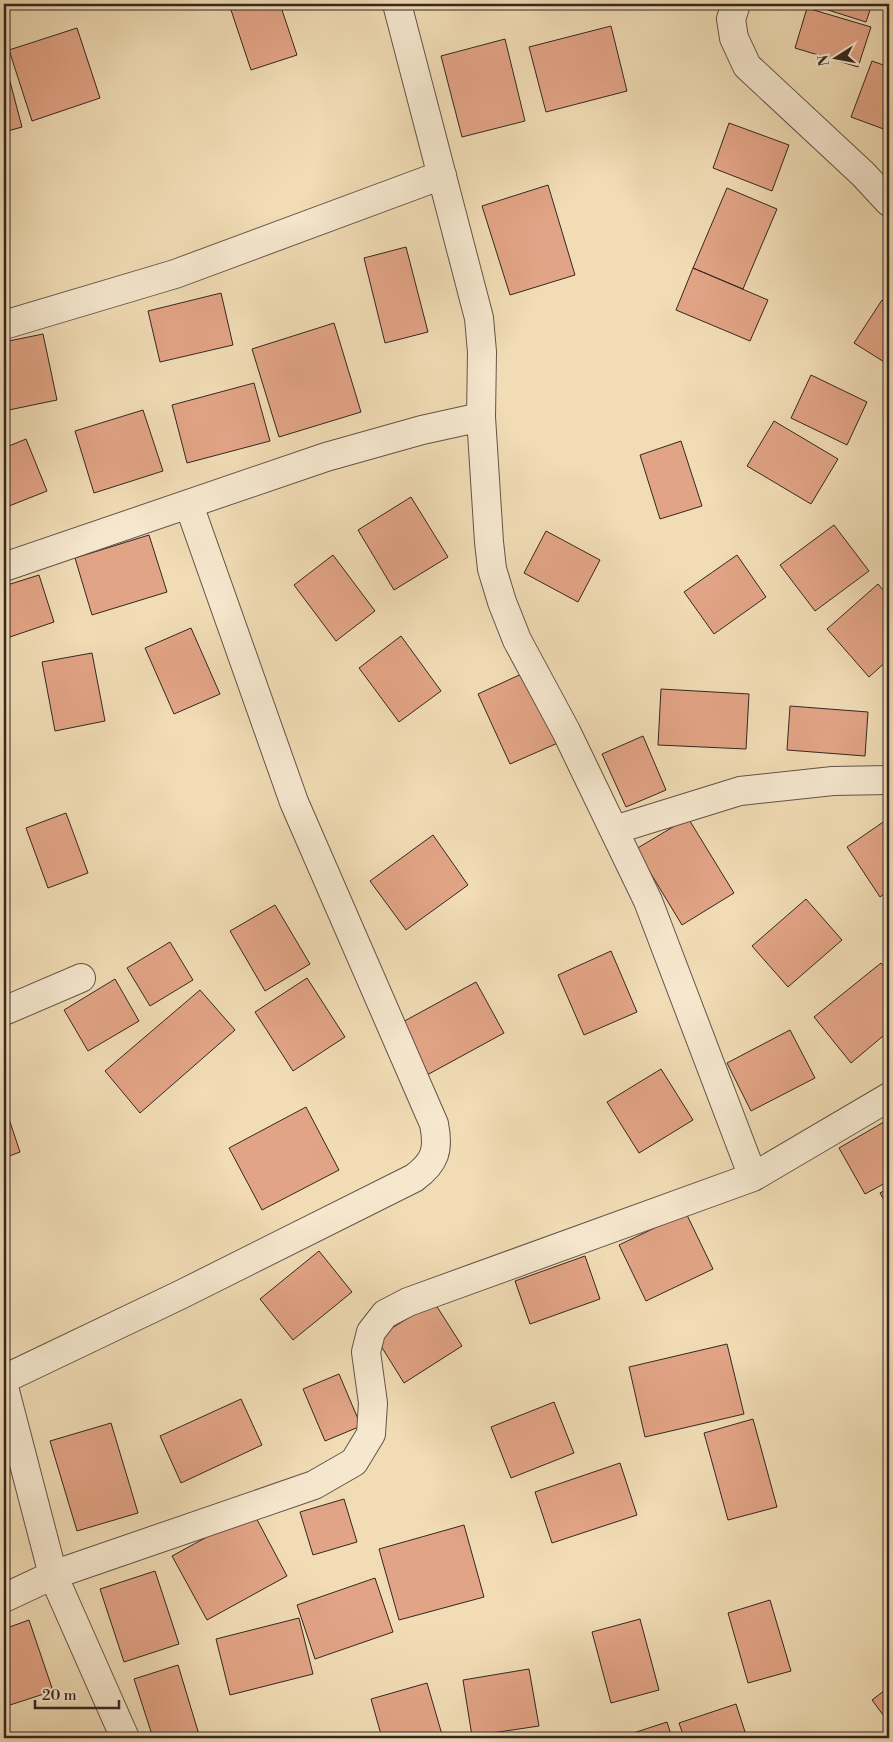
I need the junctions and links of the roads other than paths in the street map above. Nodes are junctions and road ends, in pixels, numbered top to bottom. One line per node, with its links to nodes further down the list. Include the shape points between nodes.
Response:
1 (397, 4): 3 (street)
2 (736, 4): 4 (street, via 731,19 734,38 747,66)
3 (442, 175): 5 (street, via 175,274); 6 (street, via 478,318 482,352)
4 (889, 202)
5 (6, 316)
6 (481, 417): 7 (street, via 326,457); 10 (street, via 492,569 502,602)
7 (189, 506): 8 (street); 15 (street, via 294,802 434,1124 435,1154 427,1168 414,1178)
8 (4, 567)
9 (889, 780): 10 (street, via 833,781 740,792)
10 (614, 830): 14 (street, via 648,901)
11 (81, 978): 12 (street)
12 (4, 1011)
13 (889, 1097): 14 (street)
14 (753, 1177): 18 (street, via 408,1302 385,1314 371,1332 366,1352 373,1403 371,1434 354,1462 314,1485)
15 (4, 1379)
16 (4, 1387): 17 (street)
17 (12, 1444): 18 (street)
18 (53, 1574): 19 (street); 20 (street)
19 (4, 1598)
20 (124, 1738)

